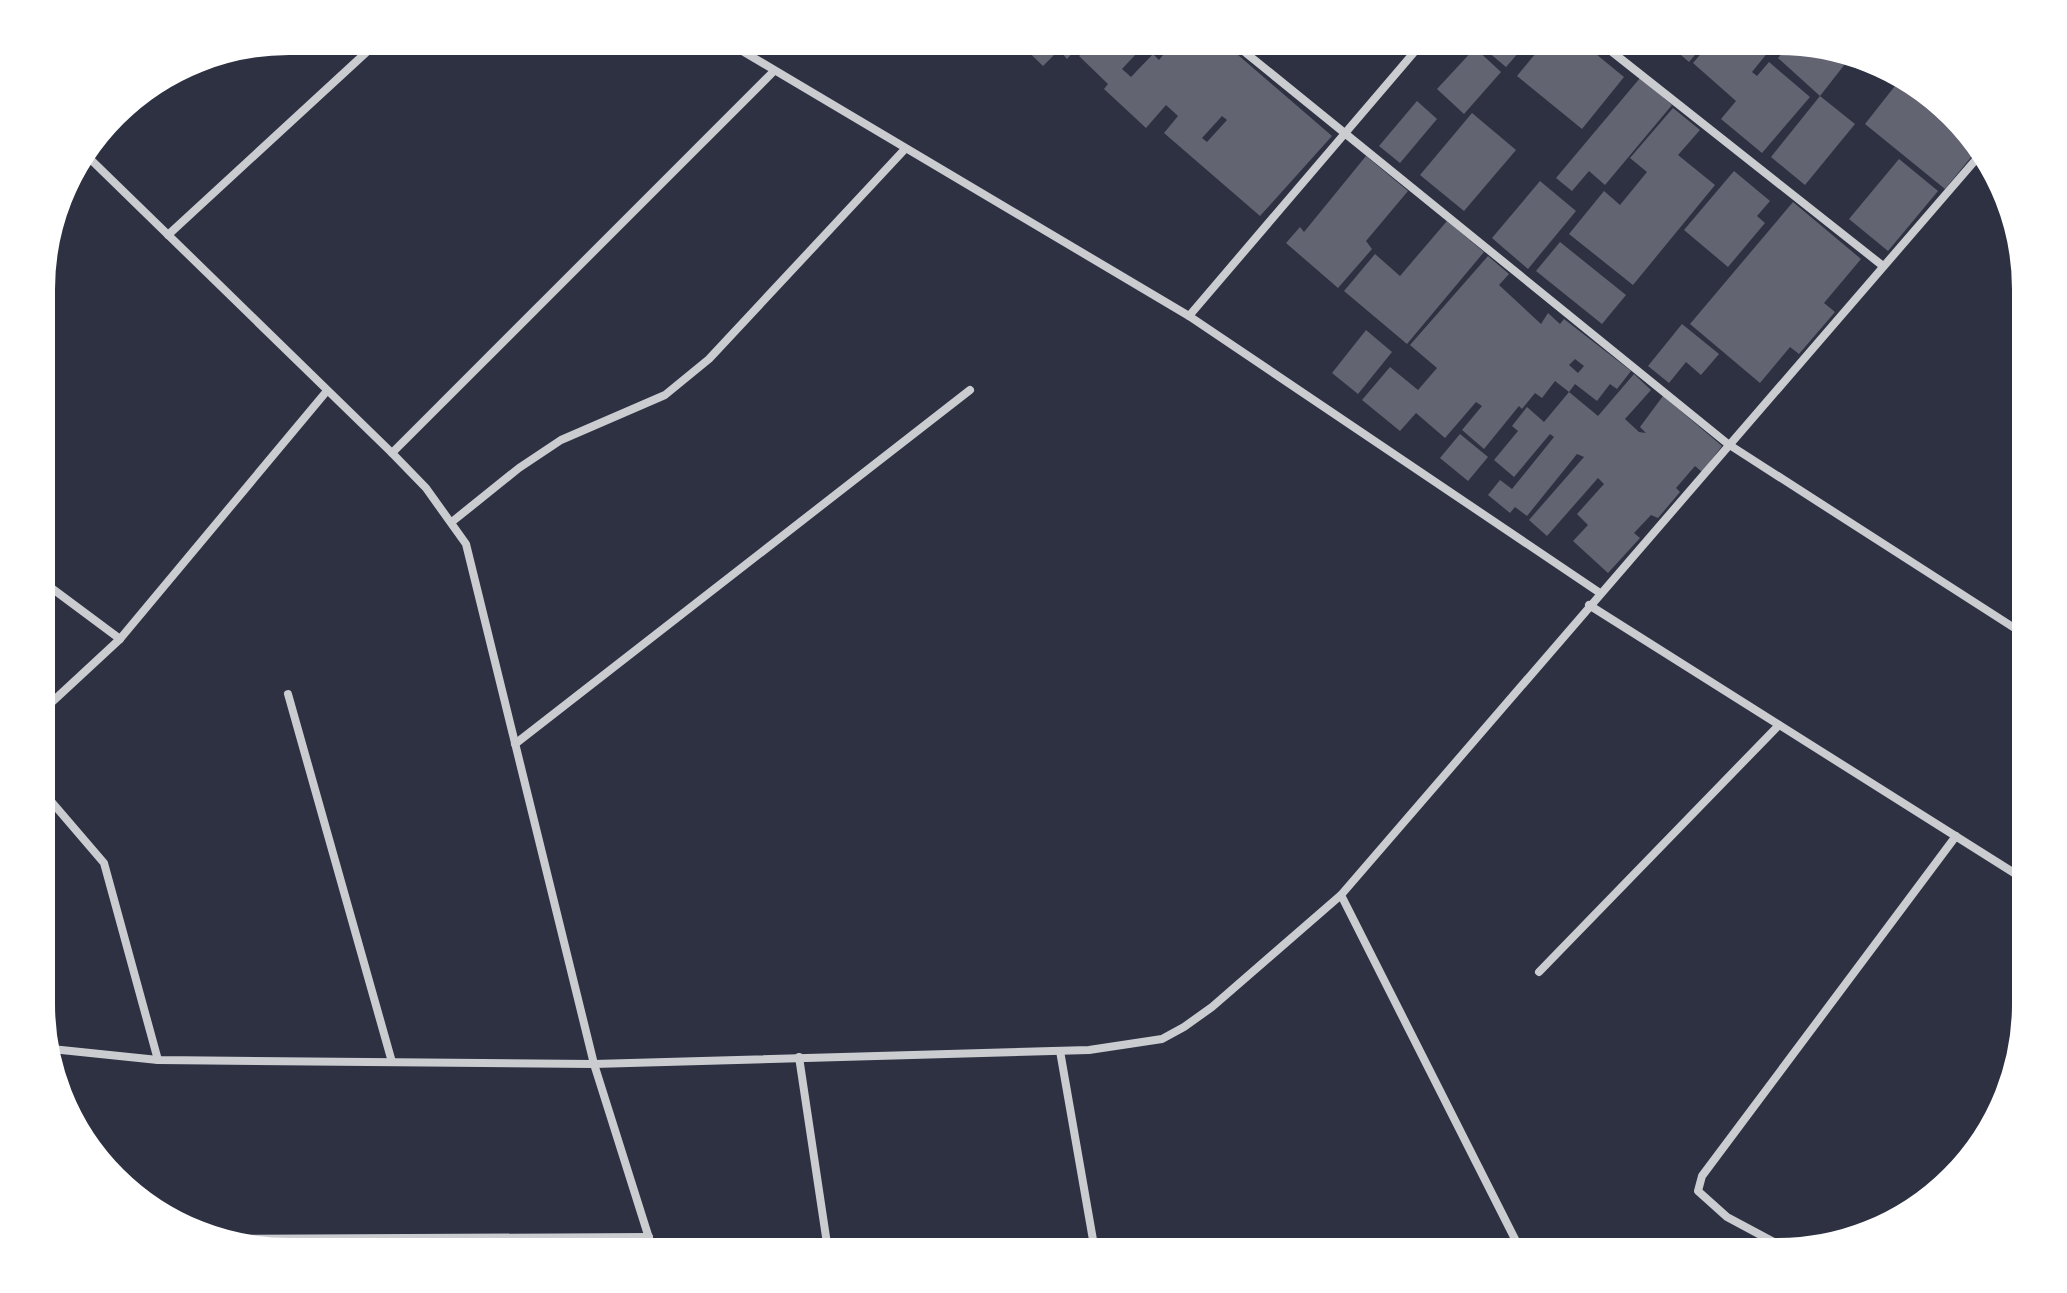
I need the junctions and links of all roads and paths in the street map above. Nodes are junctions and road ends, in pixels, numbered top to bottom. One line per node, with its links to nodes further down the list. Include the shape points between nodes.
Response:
1 (369, 50): 11 (street)
2 (739, 50): 6 (street)
3 (1242, 50): 7 (street)
4 (1416, 50): 7 (street)
5 (1610, 50): 12 (street)
6 (773, 72): 8 (street); 17 (street)
7 (1344, 133): 13 (street); 16 (street)
8 (905, 149): 13 (street); 18 (street, via 709,359 665,395 561,440)
9 (89, 158): 11 (street)
10 (1978, 158): 12 (street)
11 (168, 235): 15 (street)
12 (1883, 266): 16 (street)
13 (1189, 316): 20 (street)
14 (970, 390): 27 (street)
15 (326, 392): 17 (street); 23 (street)
16 (1728, 444): 20 (street); 22 (street)
17 (392, 453): 18 (street)
18 (453, 521): 27 (street, via 466,544)
19 (50, 587): 23 (street)
20 (1600, 593): 21 (street)
21 (1589, 605): 26 (street); 31 (street)
22 (2016, 629)
23 (120, 639): 25 (street)
24 (288, 694): 37 (street)
25 (50, 704)
26 (1779, 725): 29 (street); 32 (street)
27 (515, 744): 38 (street)
28 (50, 800): 36 (street, via 108,871)
29 (1956, 836): 30 (street); 44 (street, via 1702,1176 1698,1191 1709,1204)
30 (2016, 874)
31 (1341, 895): 34 (street, via 1184,1027 1162,1039 1128,1046); 43 (street)
32 (1539, 972)
33 (55, 1049): 36 (street)
34 (1060, 1051): 35 (street); 42 (street)
35 (799, 1057): 38 (street); 47 (street)
36 (158, 1060): 37 (street)
37 (392, 1062): 38 (street)
38 (594, 1064): 39 (street)
39 (649, 1237): 40 (street); 46 (street)
40 (454, 1238): 41 (street); 45 (street)
41 (246, 1239)
42 (1093, 1242)
43 (1517, 1242)
44 (1775, 1242)
45 (455, 1243)
46 (651, 1243)
47 (827, 1243)

